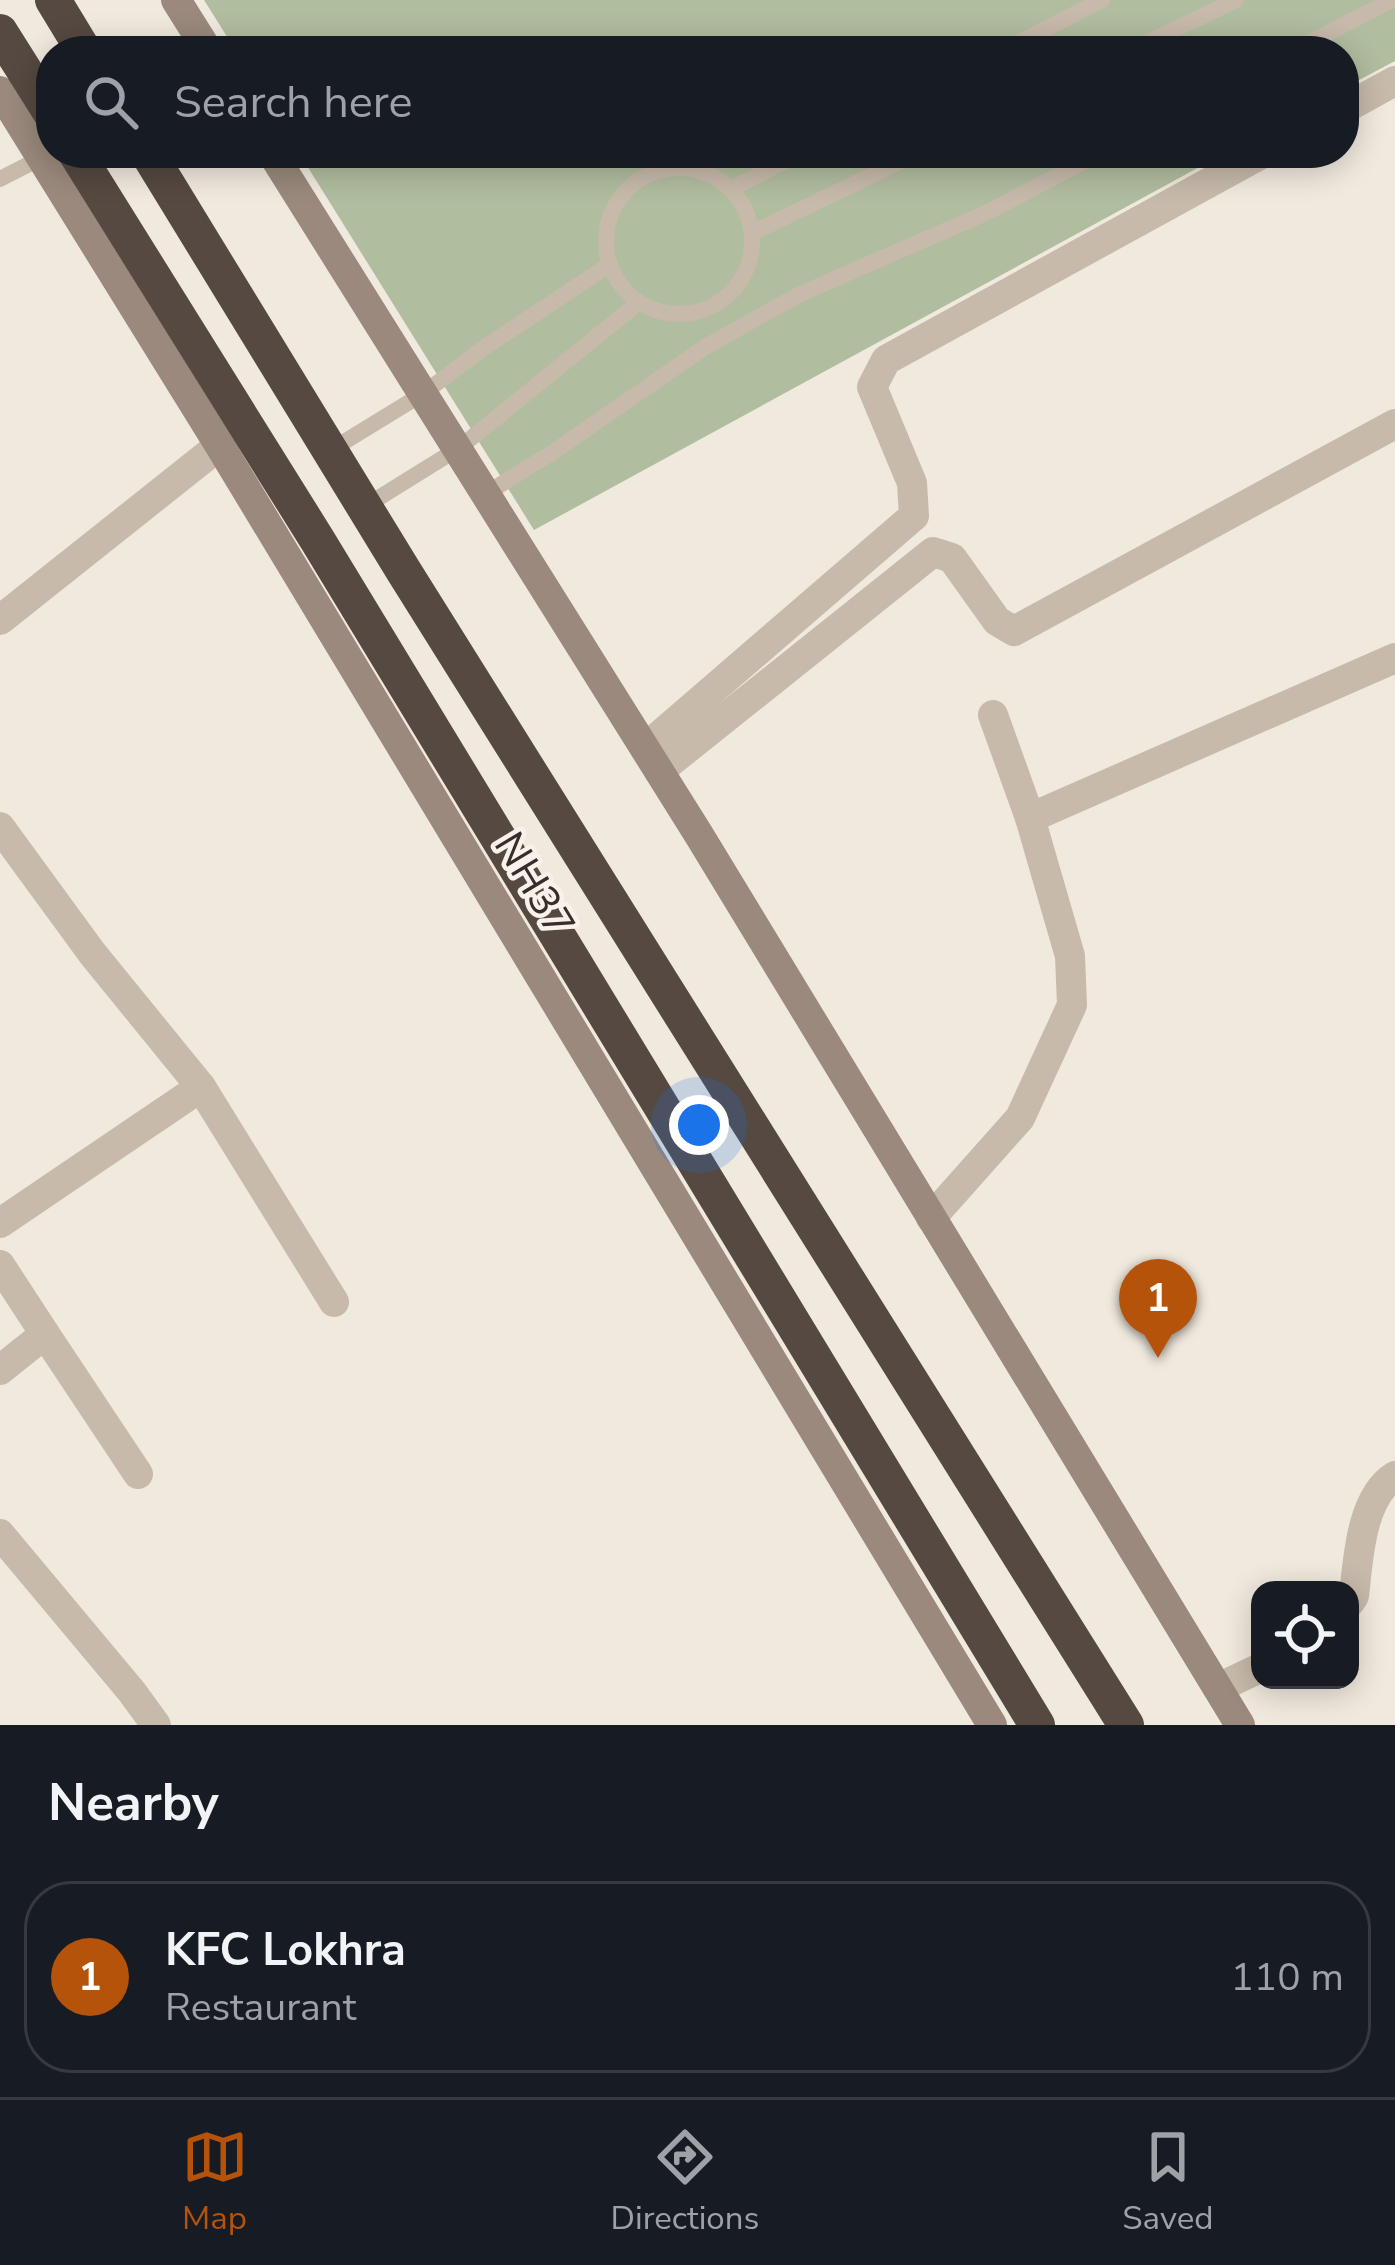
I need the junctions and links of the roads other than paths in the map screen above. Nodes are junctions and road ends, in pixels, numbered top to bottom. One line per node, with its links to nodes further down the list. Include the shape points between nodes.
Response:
1 (53, 0): 7 (highway)
2 (176, 0): 8 (street)
3 (1102, 0): 9 (lane)
4 (1236, 0): 10 (lane)
5 (1392, 0): 11 (lane)
6 (0, 32): 13 (highway)
7 (76, 36)
8 (199, 36)
9 (1031, 36)
10 (1161, 36)
11 (1322, 36)
12 (1395, 81): 15 (street)
13 (36, 89)
14 (0, 91): 16 (street)
15 (1359, 101)
16 (36, 129)
17 (36, 165): 27 (lane)
18 (68, 168): 34 (highway)
19 (157, 168): 36 (highway)
20 (282, 168): 32 (street)
21 (675, 168): 30 (lane, via 640,178 621,195 609,216)
22 (690, 168): 28 (lane)
23 (772, 168): 28 (lane)
24 (887, 168): 29 (lane)
25 (1072, 168): 37 (lane, via 800,294 705,347)
26 (1236, 168): 39 (street, via 886,361 872,387 912,482)
27 (0, 179)
28 (731, 189): 29 (lane)
29 (752, 233): 31 (lane, via 743,279 707,310 660,313)
30 (609, 266): 31 (lane); 32 (lane)
31 (638, 303): 35 (lane)
32 (424, 393): 35 (street); 36 (lane)
33 (1395, 424): 40 (street, via 1014,631 997,621 952,558)
34 (233, 435): 41 (street); 61 (street, NH37); 62 (highway)
35 (460, 448): 37 (street); 38 (lane)
36 (331, 449): 38 (highway)
37 (487, 493): 44 (street)
38 (364, 507): 63 (highway)
39 (914, 516): 40 (street); 44 (street)
40 (933, 552): 44 (street)
41 (0, 620)
42 (1395, 658): 45 (street)
43 (993, 716): 45 (street)
44 (652, 759): 48 (street)
45 (1030, 818): 48 (street, via 1070,956 1072,1005 1020,1118)
46 (0, 827): 47 (street)
47 (201, 1087): 49 (street); 51 (street)
48 (931, 1218): 59 (street)
49 (0, 1222)
50 (0, 1265): 52 (street)
51 (334, 1303)
52 (45, 1334): 53 (street); 54 (street)
53 (0, 1370)
54 (139, 1474)
55 (1395, 1476): 57 (street, via 1381,1485 1360,1539)
56 (0, 1534): 60 (street)
57 (1356, 1581)
58 (1251, 1672): 59 (street)
59 (1218, 1688): 64 (street)
60 (156, 1725)
61 (992, 1725)
62 (1037, 1725)
63 (1126, 1725)
64 (1240, 1725)

